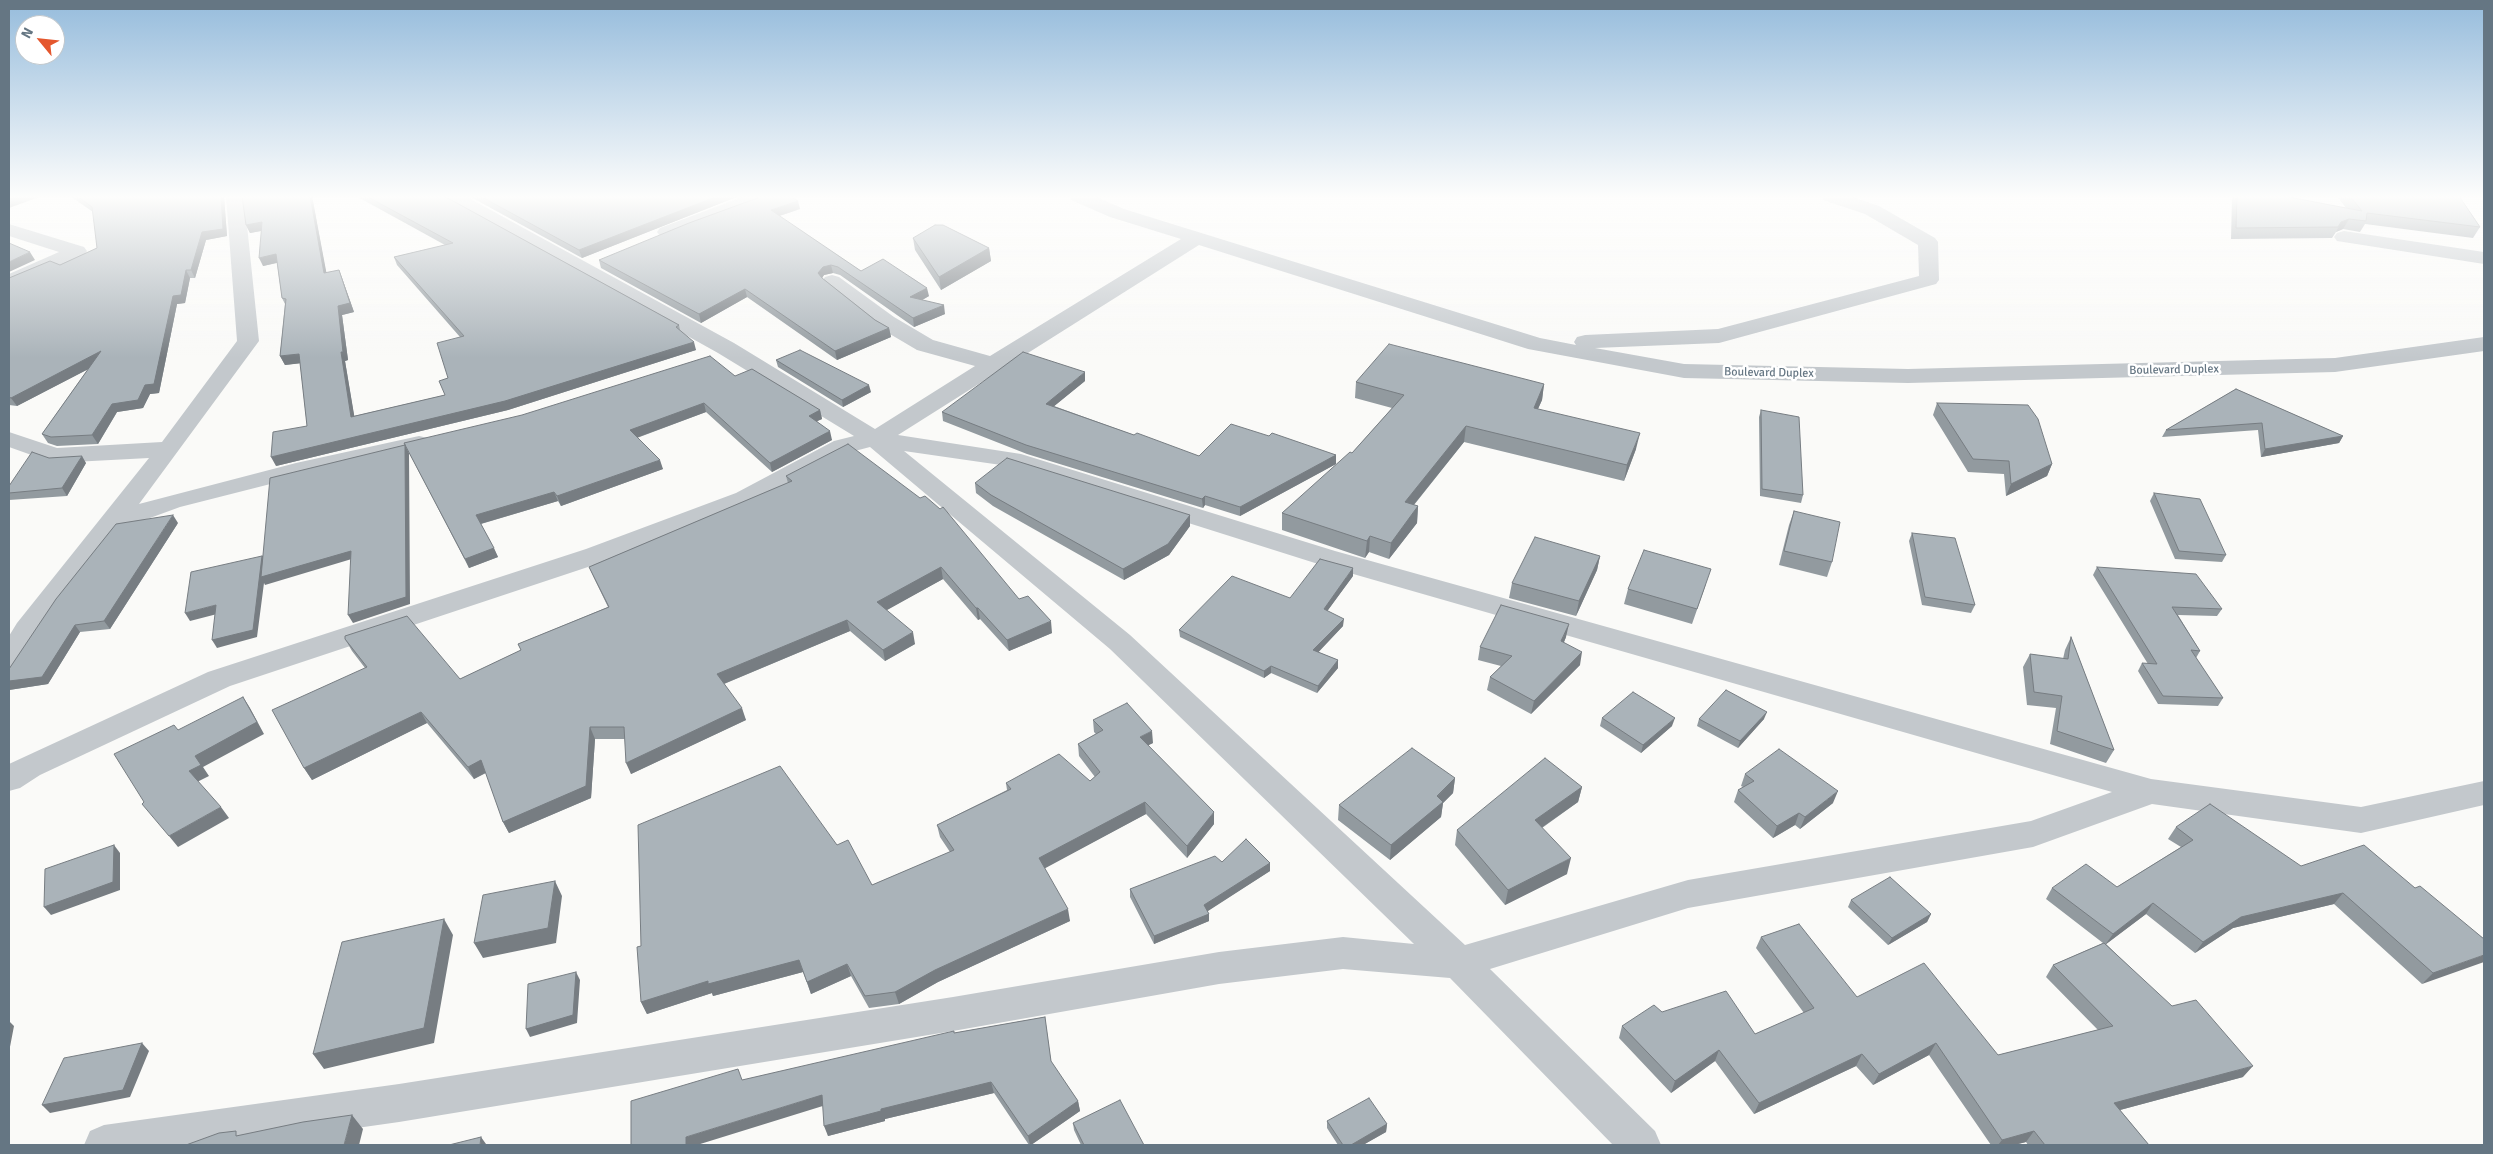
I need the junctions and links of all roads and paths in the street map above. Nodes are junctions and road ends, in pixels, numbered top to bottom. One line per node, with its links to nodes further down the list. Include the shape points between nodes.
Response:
1 (73, 250): 11 (street, via 77,251)
2 (240, 250): 21 (street, via 248,341)
3 (547, 250): 10 (street)
4 (1177, 250): 17 (street)
5 (1239, 250): 13 (street, Boulevard Duplex)
6 (1928, 250): 13 (street, via 1930,280 1719,336)
7 (2430, 250): 9 (street)
8 (606, 257): 10 (street)
9 (2484, 258)
10 (580, 268): 15 (street)
11 (9, 281)
12 (832, 281): 17 (street, via 886,322 925,345)
13 (1536, 344): 14 (street, Boulevard Duplex, via 1684,371 1908,376 2335,365)
14 (2484, 344)
15 (726, 348): 16 (street); 20 (street)
16 (697, 361)
17 (993, 364): 20 (street)
18 (440, 437): 22 (street, via 171,502)
19 (9, 439): 21 (street, via 54,456)
20 (875, 439): 24 (street, via 843,446 745,498 596,555 219,679); 25 (street, via 1012,458 1325,557); 27 (street, via 1120,642)
21 (169, 450): 22 (street)
22 (111, 523): 23 (street, via 27,630)
23 (9, 659)
24 (9, 778)
25 (2151, 790): 26 (street, via 2361,820); 27 (street, via 2033,834 1688,894)
26 (2484, 792)
27 (1459, 962): 28 (street, via 1343,953 1220,968 399,1103); 29 (street)
28 (104, 1145)
29 (1641, 1145)

